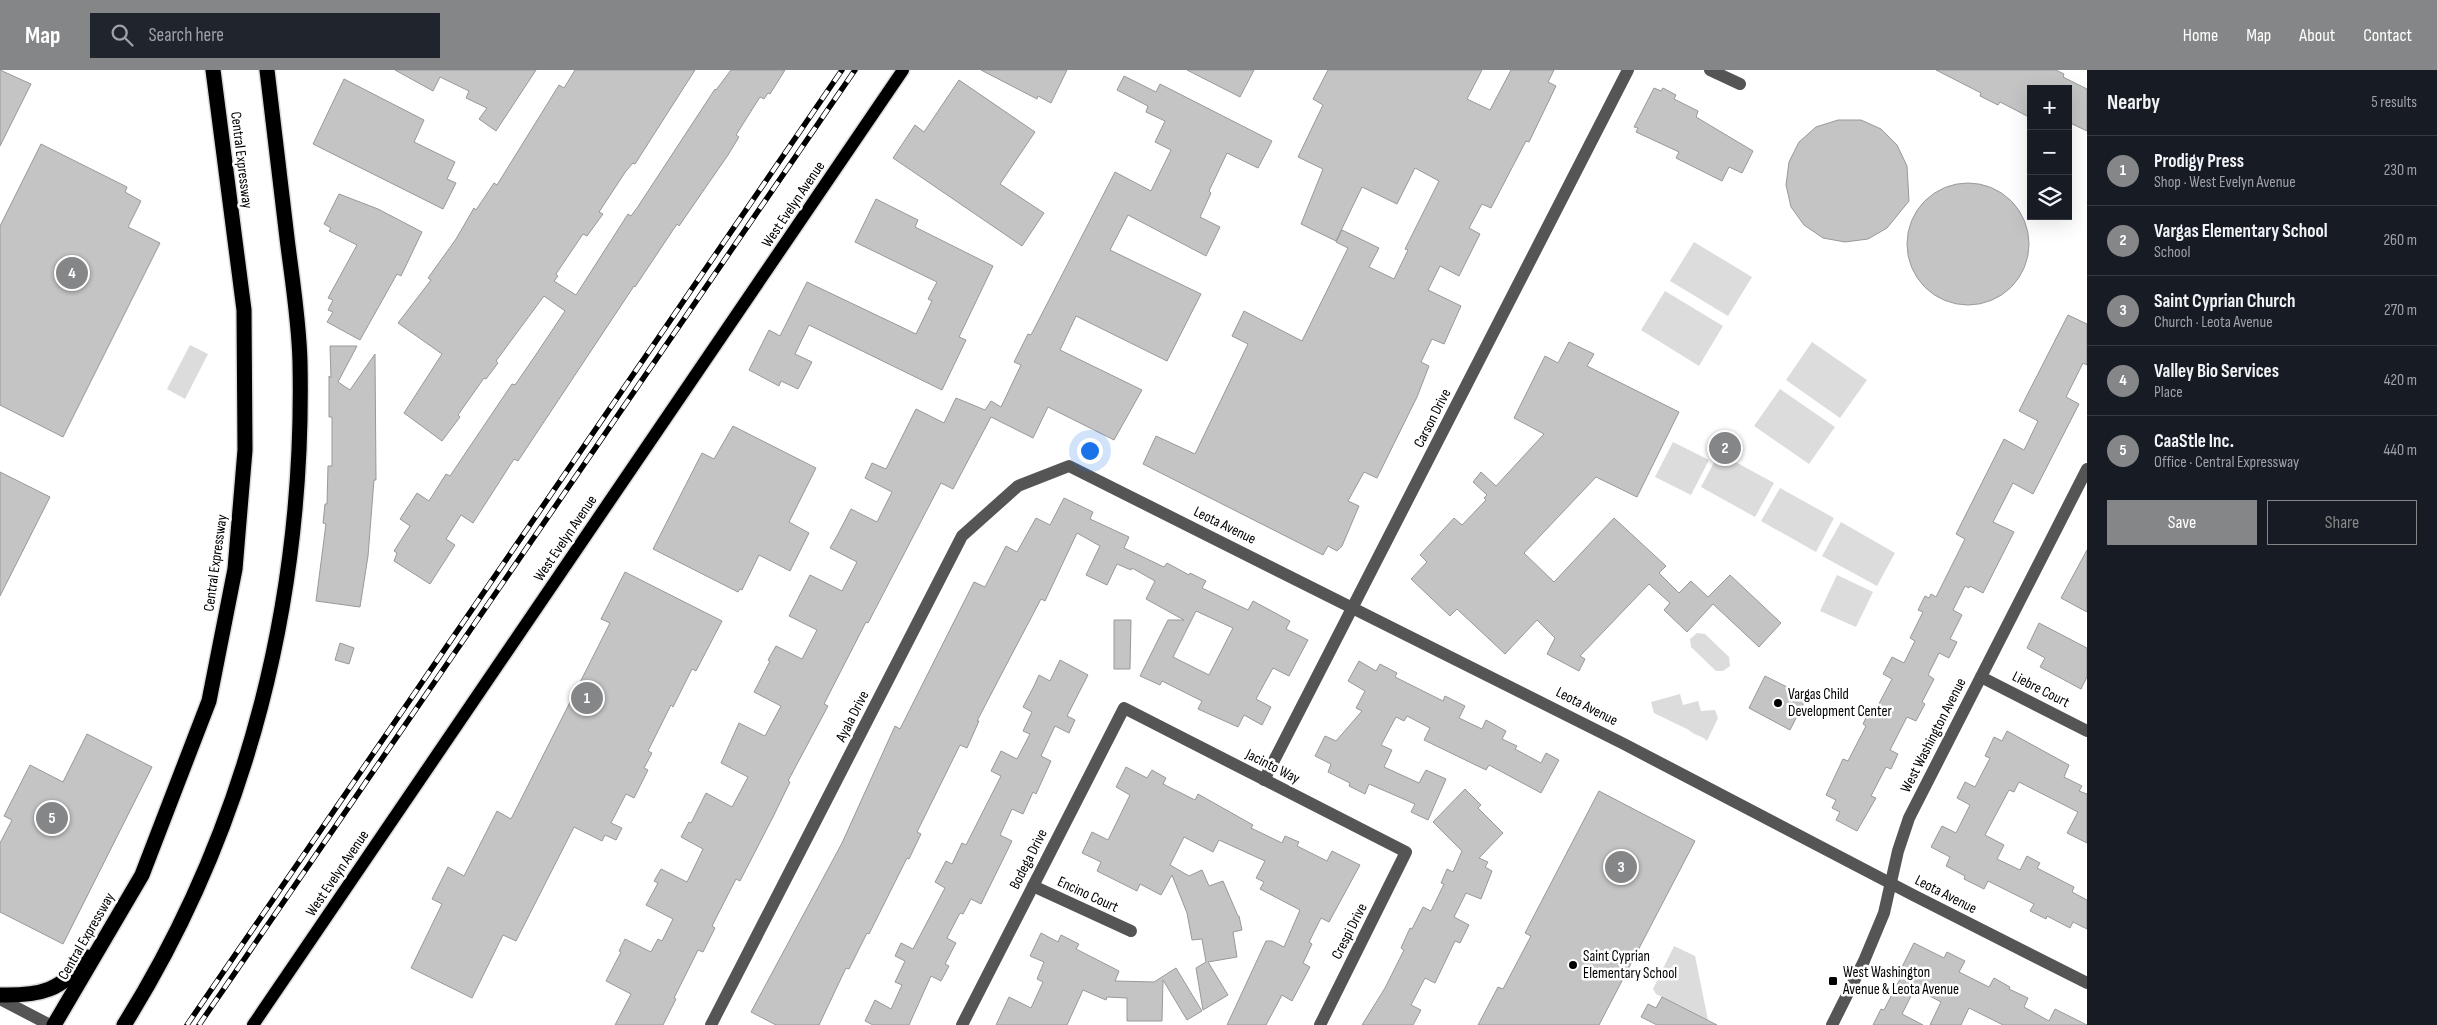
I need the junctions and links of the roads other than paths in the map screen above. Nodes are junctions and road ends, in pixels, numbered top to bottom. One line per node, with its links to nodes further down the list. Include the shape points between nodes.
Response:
1 (204, 70): 8 (highway)
2 (213, 70): 8 (highway, Central Expressway)
3 (267, 70): 26 (highway, via 300,359 297,490 289,571 261,709 225,819 181,921)
4 (904, 70): 27 (main road, West Evelyn Avenue)
5 (1628, 70): 11 (street, Carson Drive)
6 (1710, 70): 7 (street)
7 (1740, 84)
8 (219, 117): 19 (highway, Central Expressway, via 244,310 245,450 235,569 209,701 142,875)
9 (1069, 466): 11 (street, Leota Avenue); 28 (street, Ayala Drive, via 1018,486 962,536)
10 (2086, 472): 12 (street, West Washington Avenue)
11 (1352, 606): 15 (street, Carson Drive); 17 (street, Leota Avenue)
12 (1981, 677): 14 (street, Liebre Court); 17 (street, West Washington Avenue, via 1909,818)
13 (1124, 708): 15 (street, Jacinto Way); 18 (street, Bodega Drive)
14 (2087, 731)
15 (1264, 780): 16 (street, Jacinto Way)
16 (1406, 852): 30 (street, Crespi Drive)
17 (1890, 883): 21 (street, Leota Avenue); 31 (street, West Washington Avenue, via 1884,914)
18 (1033, 886): 20 (street, Encino Court); 29 (street, Bodega Drive)
19 (120, 914): 22 (highway, via 85,960 52,989 28,996); 25 (highway, Central Expressway)
20 (1131, 931)
21 (2087, 983)
22 (0, 995)
23 (0, 999): 24 (street)
24 (50, 1025)
25 (54, 1025)
26 (124, 1025)
27 (253, 1025)
28 (711, 1025)
29 (962, 1025)
30 (1320, 1025)
31 (1832, 1025)

